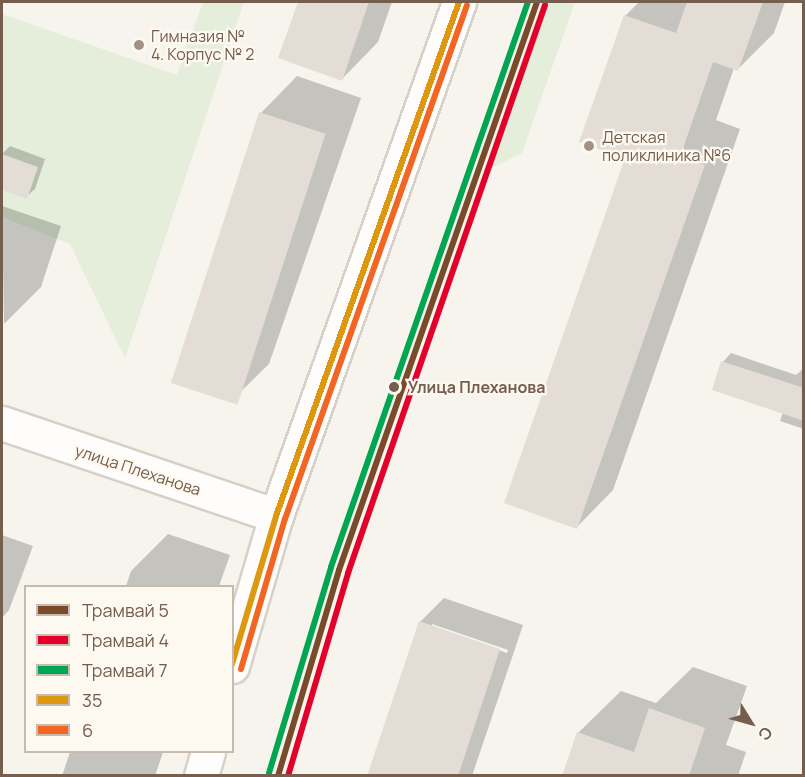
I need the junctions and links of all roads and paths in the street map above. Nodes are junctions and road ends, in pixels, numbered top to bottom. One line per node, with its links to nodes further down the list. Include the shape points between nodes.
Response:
1 (459, 2): 3 (street)
2 (2, 423): 3 (street, улица Плеханова)
3 (276, 516): 4 (street)
4 (234, 659)
5 (208, 753): 6 (street)
6 (201, 776)

